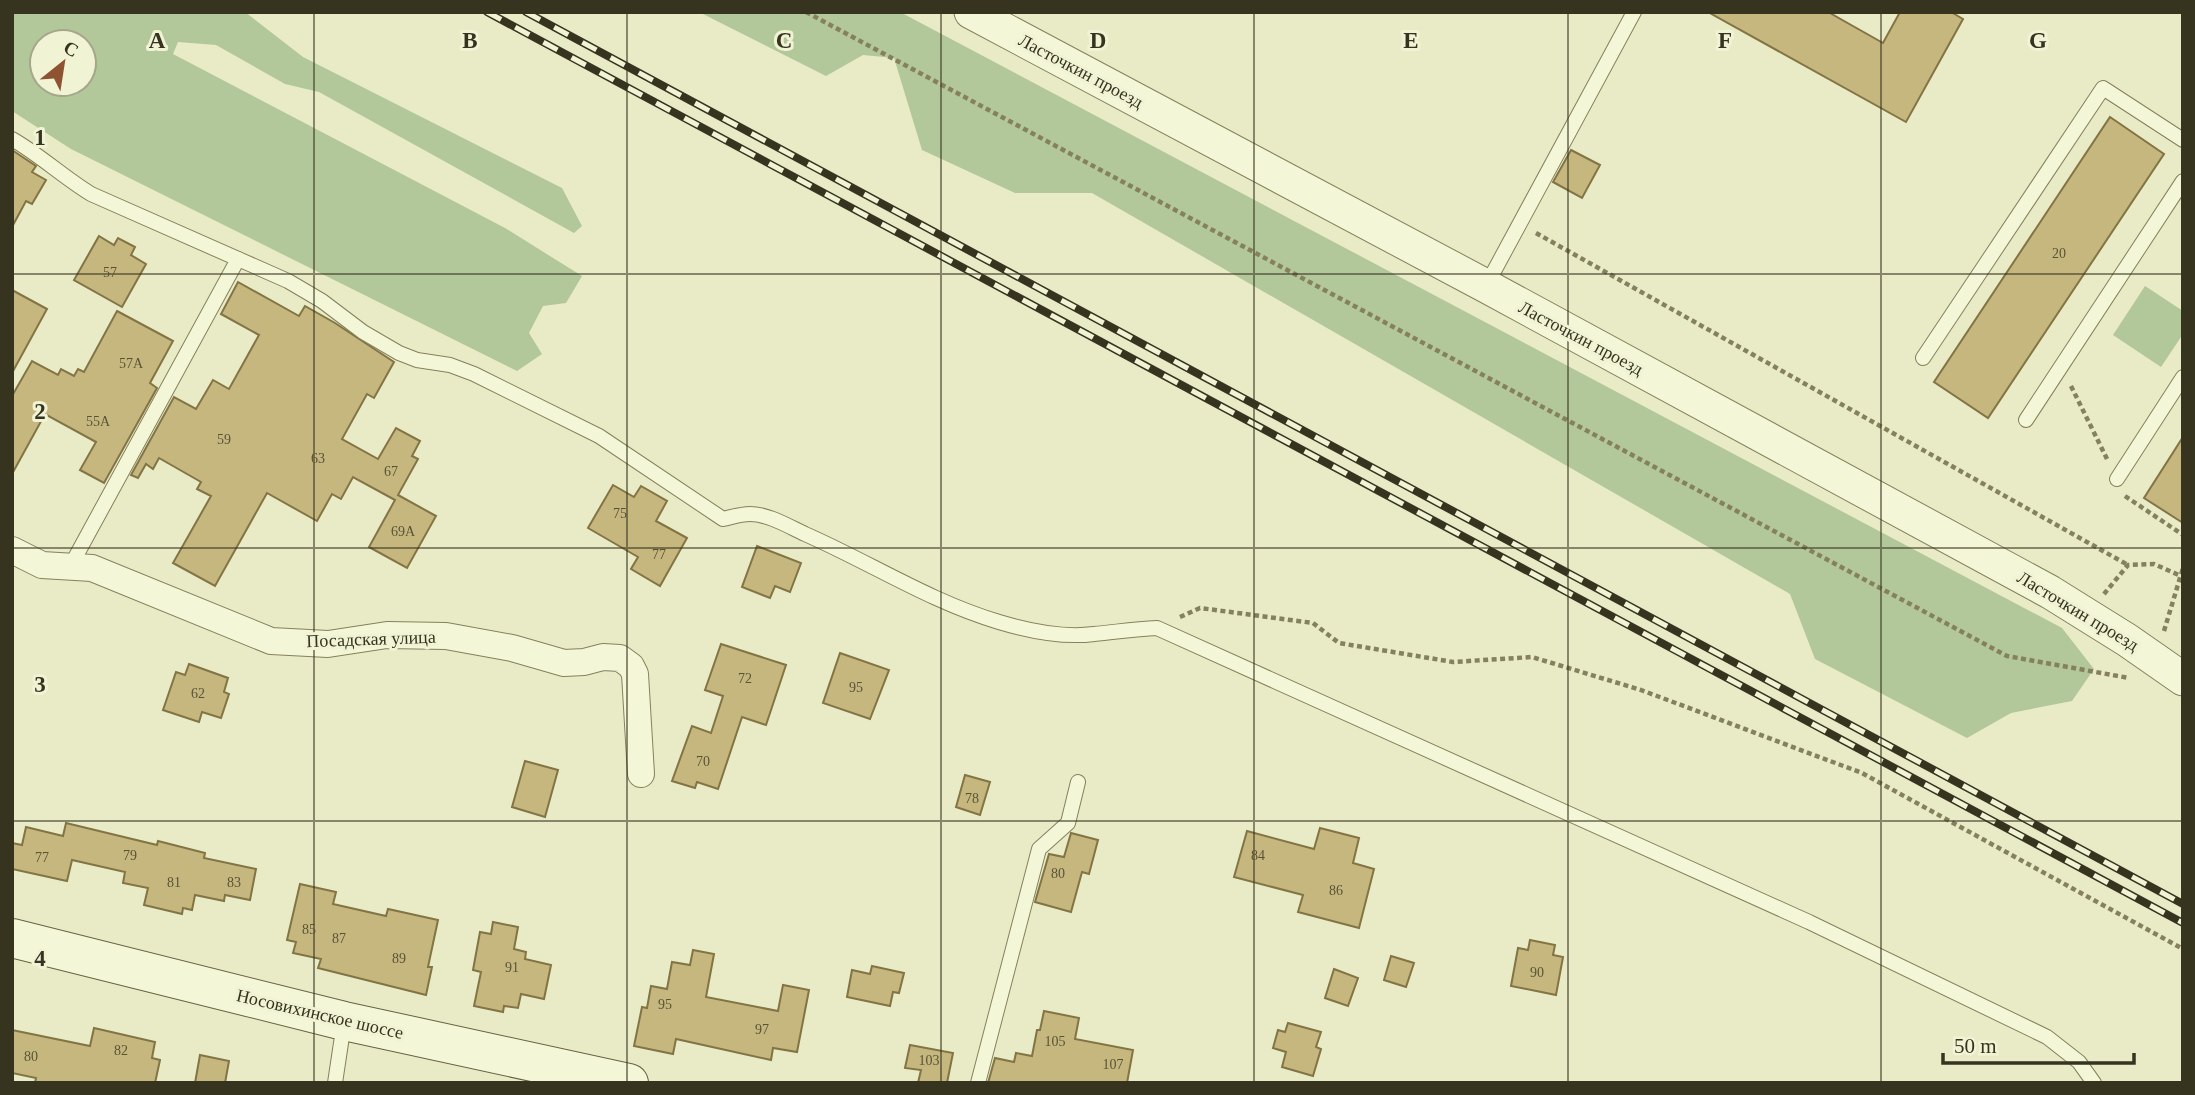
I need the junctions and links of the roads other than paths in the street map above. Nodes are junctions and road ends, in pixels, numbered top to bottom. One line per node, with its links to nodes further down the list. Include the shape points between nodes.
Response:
1 (971, 12): 7 (street, Ласточкин проезд)
2 (1634, 12): 7 (lane)
3 (12, 139): 6 (lane, via 91,194)
4 (2183, 140): 8 (lane, via 2103,88)
5 (2183, 181): 10 (lane)
6 (238, 259): 13 (lane); 22 (lane, via 322,300 399,353 474,374 599,436 723,519 750,514 769,518 906,584 997,622 1036,632 1092,635 1157,628 1809,922 2047,1037 2078,1062)
7 (1486, 286): 14 (street, Ласточкин проезд, via 2050,592 2089,615 2149,670)
8 (1923, 358)
9 (2183, 377): 11 (lane)
10 (2025, 420)
11 (2117, 479)
12 (12, 550): 13 (street, Посадская улица, via 42,565)
13 (70, 567): 15 (street, Посадская улица, via 92,568 271,641 328,643 387,635 446,636 564,663 620,658 635,674)
14 (2183, 679)
15 (641, 774)
16 (1078, 782): 21 (lane, via 1069,823 1039,849)
17 (12, 939): 18 (main road, Носовихинское шоссе)
18 (344, 1021): 19 (lane); 20 (main road, Носовихинское шоссе)
19 (335, 1083)
20 (629, 1083)
21 (978, 1083)
22 (2094, 1083)

